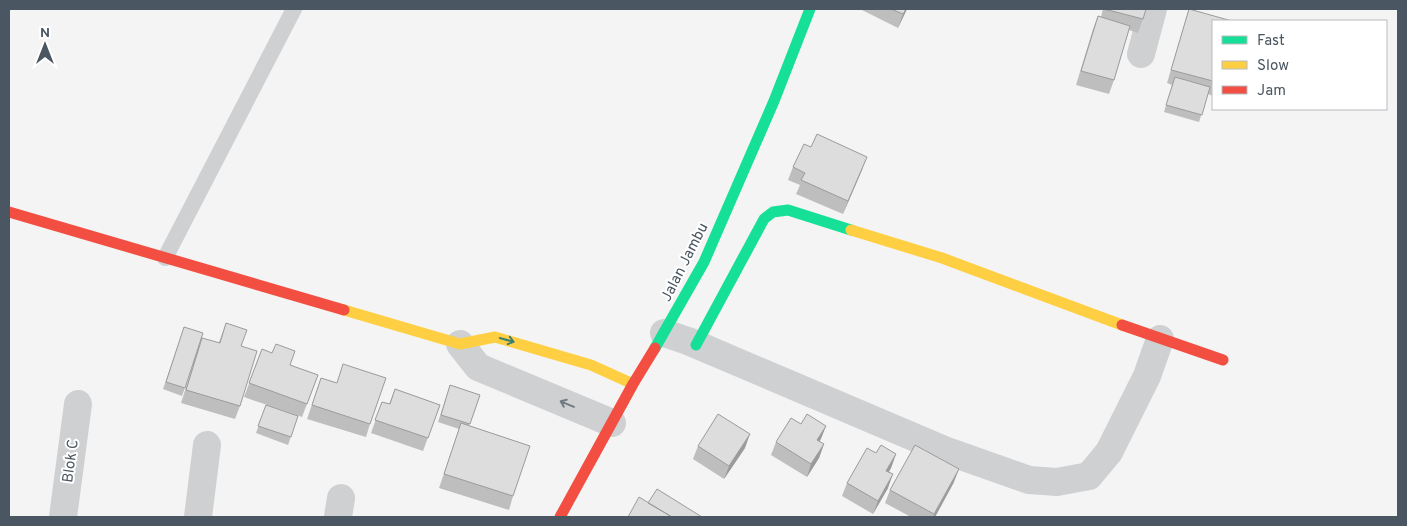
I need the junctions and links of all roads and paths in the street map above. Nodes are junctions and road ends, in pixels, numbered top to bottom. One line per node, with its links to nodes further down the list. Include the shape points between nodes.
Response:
1 (294, 9): 6 (lane)
2 (810, 9): 7 (street, Jalan Jambu, via 704,262)
3 (1153, 9): 4 (street)
4 (1141, 54)
5 (9, 212): 6 (street)
6 (165, 258): 9 (street)
7 (664, 333): 10 (street); 12 (street, Jalan Jambu)
8 (1160, 339): 10 (street, via 942,258 788,210 773,212 764,219); 10 (street, via 1147,376 1109,452 1089,476 1057,482 1029,480 944,450); 11 (street)
9 (460, 344): 12 (street, one-way to 12, via 495,337 591,365); 14 (street, one-way to 9, via 478,367)
10 (696, 345)
11 (1223, 360)
12 (632, 384): 14 (street, Jalan Jambu)
13 (78, 404): 16 (street, Blok C)
14 (612, 423): 18 (street, Jalan Jambu)
15 (207, 445): 17 (street)
16 (62, 517)
17 (198, 517)
18 (560, 517)

